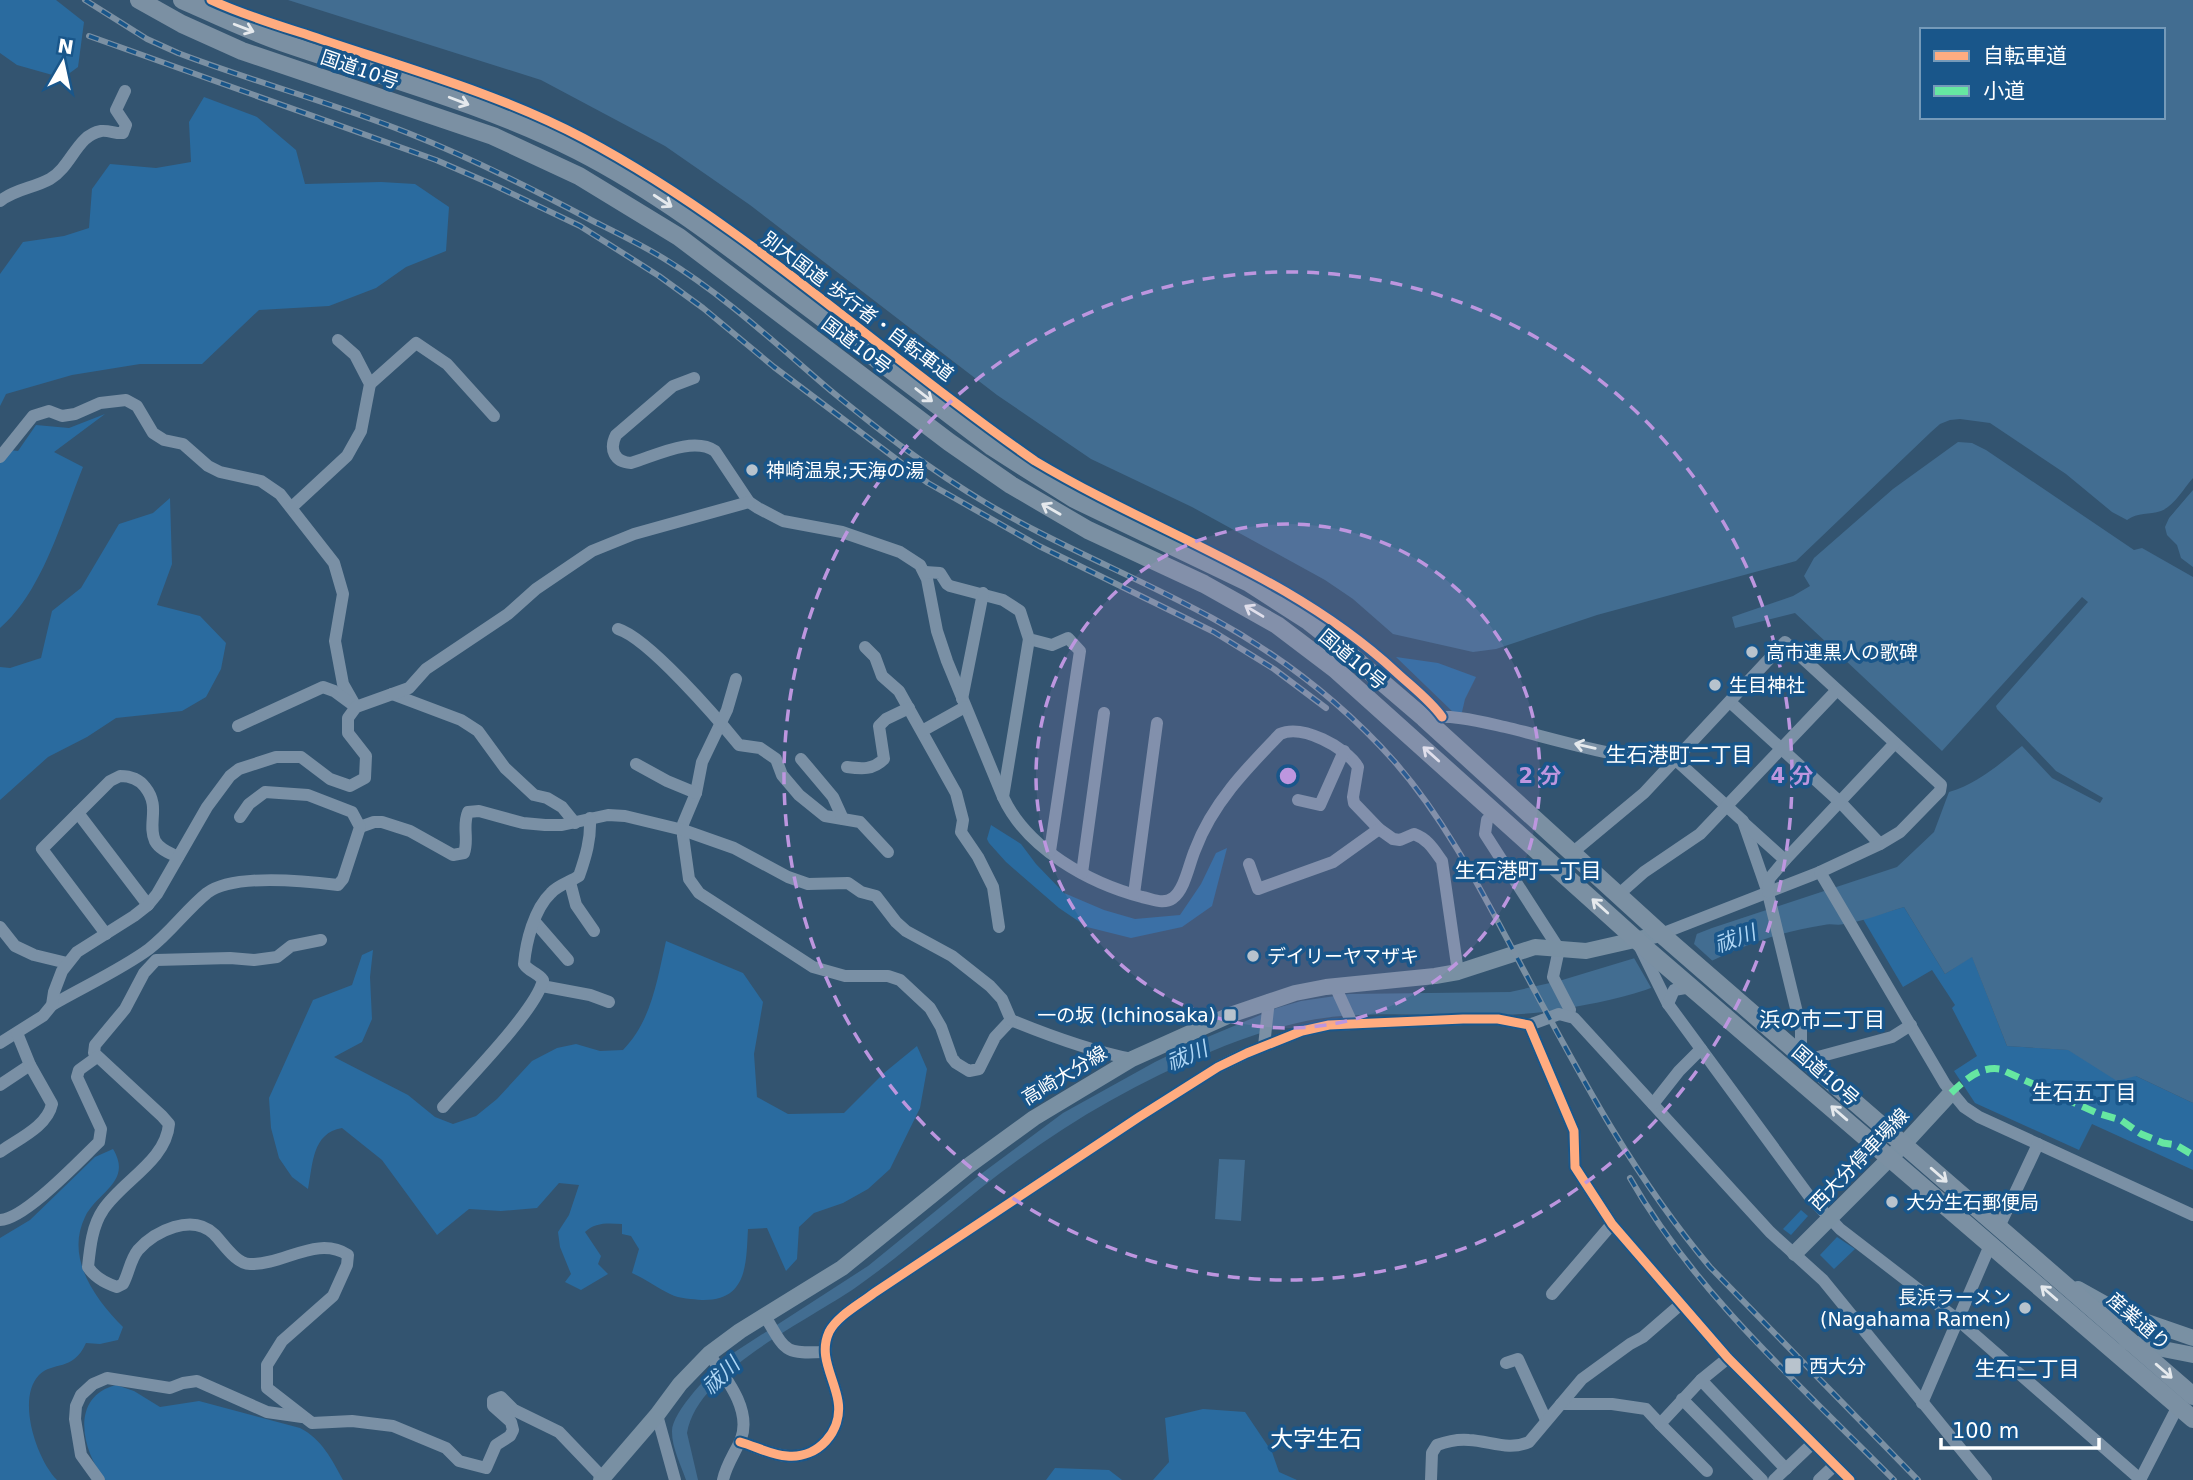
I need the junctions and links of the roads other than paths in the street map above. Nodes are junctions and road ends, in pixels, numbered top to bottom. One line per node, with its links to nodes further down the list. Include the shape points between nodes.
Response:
1 (139, 0): 42 (highway, 国道10号, one-way to 1, via 1335,668 1278,625 1088,530 1011,485 679,237 605,190 493,136 242,51)
2 (182, 0): 25 (highway, 国道10号, one-way to 25, via 282,43 512,121 636,184 704,228 992,447 1074,499 1275,598 1341,647)
3 (125, 90): 4 (street, via 116,110 126,125 123,133 101,131 87,136 55,176)
4 (0, 201)
5 (338, 340): 7 (street, via 355,355)
6 (694, 379): 10 (street, via 673,386 625,427 616,435 612,451 631,463 683,447 709,447)
7 (370, 384): 8 (street, via 416,343 447,363); 11 (street, via 361,430 347,456)
8 (494, 416)
9 (0, 457): 11 (street, via 33,416 49,411 75,414 100,403 126,400 136,406 153,433 183,444 220,472 261,481)
10 (749, 502): 12 (street, via 783,521 842,532 900,552); 19 (street, via 634,534 592,551 426,670 409,688)
11 (292, 507): 22 (street, via 334,562 343,594 335,641 343,684)
12 (925, 572): 13 (street, via 940,573 950,586); 21 (street, via 937,631)
13 (983, 593): 15 (street, via 1020,611); 21 (street)
14 (618, 629): 26 (street, via 637,640)
15 (1030, 639): 38 (street); 54 (street, via 1052,645 1068,638 1080,651)
16 (865, 647): 23 (street)
17 (736, 678): 26 (street)
18 (1837, 690): 20 (street, via 1786,642); 30 (street); 31 (street)
19 (392, 694): 22 (street); 48 (street, via 478,731 505,768 534,795 562,807)
20 (1730, 702): 31 (street); 34 (street)
21 (964, 704): 29 (street); 38 (street)
22 (356, 707): 28 (street, via 323,687); 56 (street, via 348,719 348,733 366,756 365,778 350,786 330,779 301,757 276,757 239,769 223,783)
23 (909, 708): 29 (street); 36 (street, via 879,726 884,759 877,766)
24 (1104, 713): 60 (street)
25 (1424, 719): 34 (street, one-way to 25, via 1602,750 1461,718); 55 (highway, 国道10号)
26 (720, 722): 37 (street, via 702,762); 46 (street, via 739,745 760,748 776,759 782,775 799,795 825,816)
27 (1157, 723): 63 (street)
28 (238, 726)
29 (922, 731): 68 (street, via 956,793 963,820 961,832 993,887)
30 (1895, 743): 40 (street); 52 (street, via 1941,785 1908,825)
31 (1782, 750): 40 (street); 41 (street)
32 (1344, 751): 39 (street, via 1320,805); 50 (street, via 1358,767 1354,803); 63 (street, via 1325,740 1280,734 1209,817 1175,897 1163,902)
33 (801, 759): 46 (street, via 833,797)
34 (1676, 760): 41 (street); 55 (street)
35 (636, 764): 37 (street)
36 (847, 767)
37 (696, 793): 51 (street)
38 (1003, 797): 54 (street, via 1013,815)
39 (1298, 800)
40 (1841, 803): 52 (street); 57 (street)
41 (1727, 807): 47 (street); 64 (street, via 1700,834)
42 (1495, 812): 73 (street, via 1487,820 1485,834); 74 (highway, 国道10号, one-way to 42)
43 (78, 813): 56 (street, via 110,781 129,776 141,782 154,802 157,844); 65 (street); 70 (street, via 42,849)
44 (240, 817): 49 (street, via 265,792 308,795 352,812)
45 (590, 818): 48 (street); 51 (street, via 625,816); 61 (street, via 588,849 579,876)
46 (843, 819): 53 (street, via 860,822)
47 (1743, 821): 57 (street); 62 (street)
48 (575, 822): 49 (street, via 523,823 468,812 464,822 467,845 464,853 453,855 410,831 382,822)
49 (360, 827): 75 (street, via 338,885 298,880 223,886 209,892)
50 (1379, 829): 58 (street, via 1333,862 1258,890); 78 (street, via 1393,839 1421,836 1442,862)
51 (683, 830): 87 (street, via 748,854 808,884 844,882 876,896 906,931 952,956 990,986); 87 (street, via 689,879 705,898 813,967 900,980 930,1008 961,1068 979,1069 995,1037)
52 (1880, 844): 59 (street)
53 (888, 852)
54 (1050, 852): 60 (street)
55 (1572, 853): 64 (highway, 国道10号)
56 (178, 858): 65 (street)
57 (1785, 860): 62 (street, via 1769,879)
58 (1249, 864)
59 (1820, 872): 62 (street); 90 (street)
60 (1082, 873): 63 (street)
61 (570, 882): 66 (street, via 549,894); 69 (street, via 576,905)
62 (1768, 893): 71 (street); 96 (street)
63 (1134, 894)
64 (1618, 895): 71 (highway, 国道10号)
65 (148, 905): 70 (street)
66 (535, 922): 76 (street); 80 (street, via 524,964 539,974)
67 (0, 927): 77 (street, via 15,946)
68 (999, 927)
69 (594, 931)
70 (106, 934): 77 (street)
71 (1666, 939): 74 (main road, 高崎大分線); 96 (highway, 国道10号)
72 (321, 940): 75 (street, via 291,946 277,957 254,960)
73 (1559, 949): 74 (main road, 高崎大分線); 78 (main road, 高崎大分線, via 1535,947); 86 (street, via 1553,976)
74 (1643, 949): 79 (highway, 国道10号); 83 (street)
75 (152, 955): 84 (street); 95 (street, via 125,1009 95,1045)
76 (568, 960)
77 (67, 963): 84 (street)
78 (1458, 972): 81 (main road, 高崎大分線)
79 (1686, 983): 83 (street, via 1674,990); 106 (highway, 国道10号, one-way to 79)
80 (542, 986): 82 (street); 102 (street, via 523,1017)
81 (1336, 989): 85 (main road, 高崎大分線, via 1295,993); 88 (street)
82 (609, 1002)
83 (1668, 1004): 94 (street)
84 (52, 1005): 91 (street)
85 (1268, 1005): 93 (street); 97 (main road, 高崎大分線, via 1193,1031)
86 (1569, 1013): 89 (street); 101 (street)
87 (1011, 1020): 97 (street, via 1046,1035)
88 (1350, 1020): 89 (street, via 1498,1019); 93 (street)
89 (1529, 1025): 110 (street, via 1574,1131 1575,1167)
90 (1911, 1025): 96 (street, via 1892,1037); 100 (street)
91 (17, 1033): 92 (street); 98 (street)
92 (0, 1043)
93 (1265, 1043): 121 (street, via 1207,1074 874,1293 833,1326)
94 (1701, 1049): 101 (street); 108 (street)
95 (97, 1057): 109 (street, via 79,1070 77,1077 101,1129 99,1142 30,1206); 132 (street, via 169,1124 168,1137 159,1151 100,1216 90,1247 88,1268 93,1275 117,1287 139,1249 171,1227 185,1225 212,1231 247,1265 317,1247 348,1255 333,1296 282,1340 267,1365 267,1388)
96 (1804, 1058): 103 (highway, 国道10号)
97 (1132, 1059): 116 (main road, 高崎大分線, via 1034,1118 842,1268)
98 (30, 1065): 99 (street); 105 (street, via 52,1104 50,1112)
99 (0, 1085)
100 (1951, 1093): 103 (main road, 西大分停車場線); 104 (street, via 1971,1112)
101 (1653, 1104): 112 (street, via 1770,1232)
102 (443, 1107)
103 (1904, 1144): 106 (main road, 西大分停車場線); 111 (highway, 国道10号, one-way to 111)
104 (2038, 1144): 107 (street); 111 (street)
105 (0, 1152)
106 (1891, 1158): 108 (main road, 西大分停車場線); 111 (highway, 国道10号)
107 (2193, 1214)
108 (1829, 1219): 112 (main road, 西大分停車場線); 117 (street)
109 (0, 1220)
110 (1612, 1224): 114 (street); 115 (street)
111 (1995, 1235): 113 (highway, 国道10号); 117 (street); 118 (highway, 国道10号, one-way to 111)
112 (1796, 1253): 129 (street)
113 (2057, 1278): 119 (main road, via 2121,1313); 120 (highway, 産業通り)
114 (1552, 1294)
115 (1681, 1304): 124 (street); 130 (street, via 1582,1379)
116 (767, 1318): 121 (street, via 783,1345 794,1353); 123 (main road, 高崎大分線)
117 (1958, 1320): 129 (street); 151 (street)
118 (2101, 1338): 120 (main road); 128 (highway, 産業通り)
119 (2193, 1338)
120 (2132, 1343): 122 (main road); 128 (highway, 産業通り, one-way to 128)
121 (824, 1352): 136 (street, via 838,1404 830,1437 813,1451 792,1456)
122 (2193, 1354)
123 (712, 1358): 131 (main road, 高崎大分線, via 680,1384); 136 (street, via 742,1413)
124 (1728, 1359): 126 (street); 137 (street)
125 (1506, 1363): 134 (street, via 1518,1359)
126 (1701, 1380): 127 (street); 139 (street)
127 (1682, 1399): 135 (street); 146 (street)
128 (2186, 1401): 133 (highway, 産業通り); 151 (street)
129 (1922, 1403): 150 (street)
130 (1561, 1404): 134 (street); 135 (street, via 1646,1409)
131 (657, 1415): 141 (main road, 高崎大分線); 143 (street)
132 (302, 1417): 141 (street, via 312,1423 393,1426 446,1448 459,1461 485,1468 496,1445 513,1433 511,1422 492,1406 501,1397 514,1410 559,1432); 142 (street, via 267,1412 197,1381 170,1388 107,1378 93,1384 76,1406 81,1455)
133 (2193, 1419)
134 (1546, 1420): 145 (street, via 1521,1446 1468,1440 1437,1445 1432,1453)
135 (1660, 1424): 140 (street)
136 (740, 1441): 144 (street)
137 (1812, 1444): 138 (street); 139 (street)
138 (1835, 1465): 148 (street); 149 (street)
139 (1786, 1469): 147 (street)
140 (1707, 1471)
141 (602, 1479)
142 (99, 1480)
143 (675, 1480)
144 (723, 1480)
145 (1431, 1480)
146 (1762, 1480)
147 (1774, 1480)
148 (1819, 1480)
149 (1850, 1480)
150 (1986, 1480)
151 (2141, 1480)

